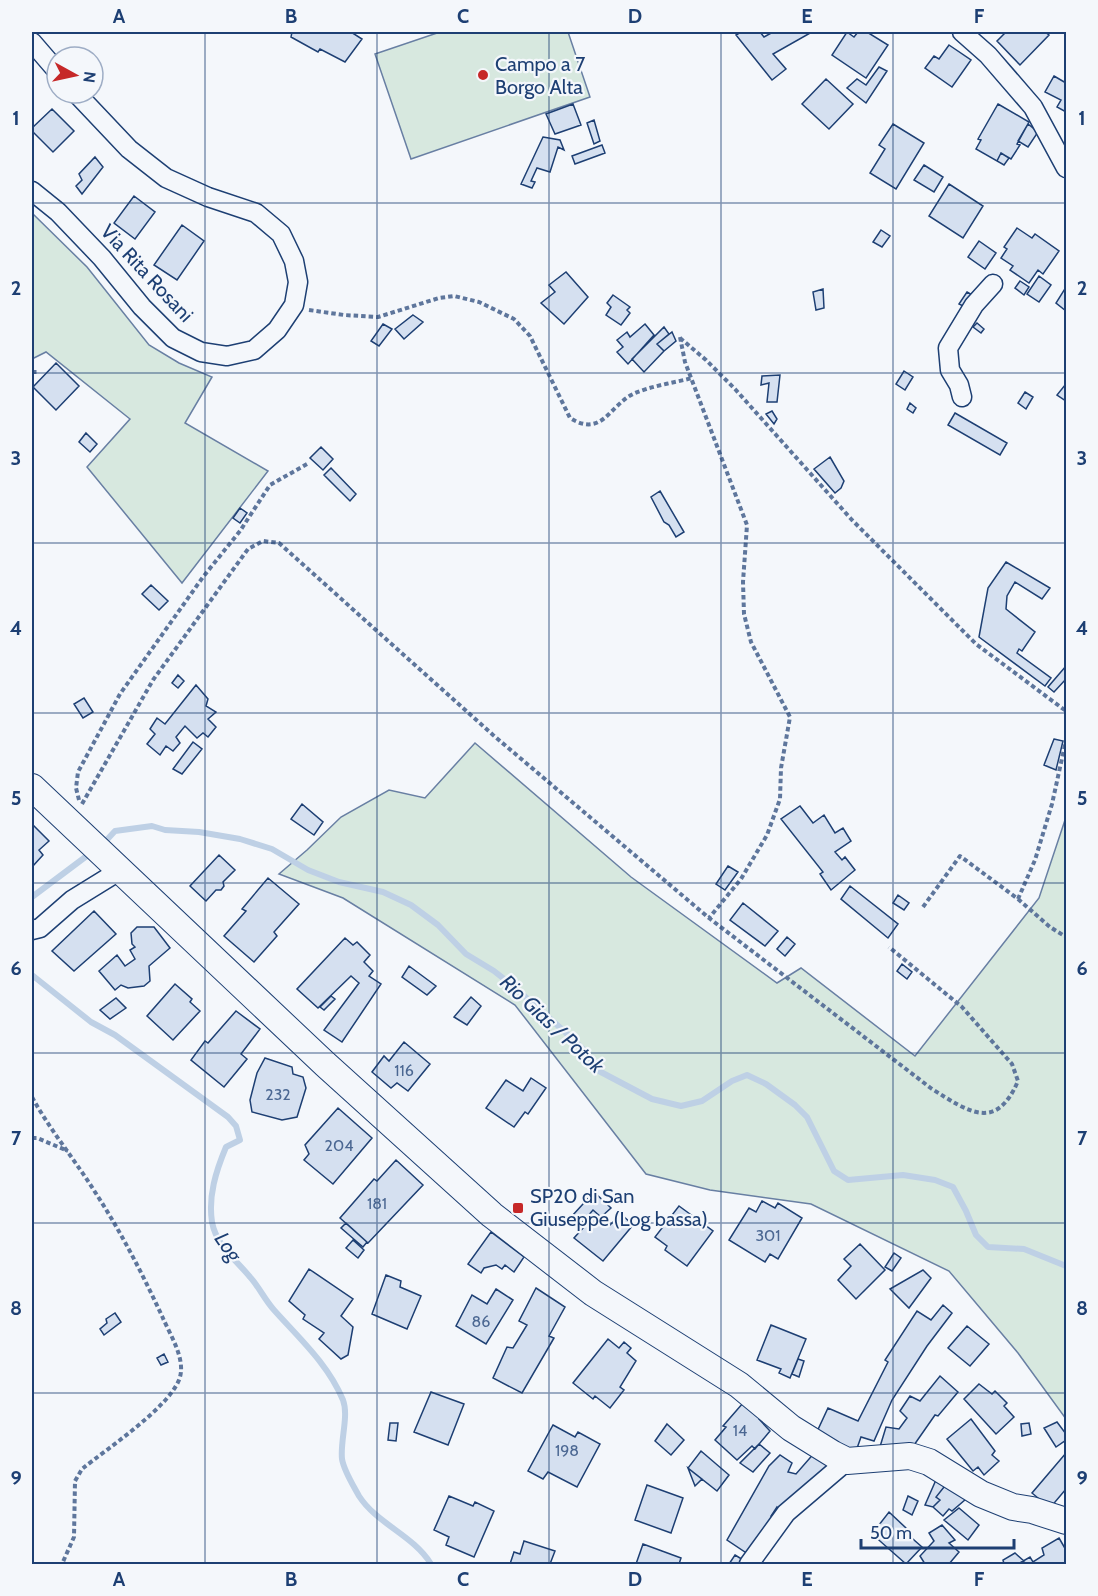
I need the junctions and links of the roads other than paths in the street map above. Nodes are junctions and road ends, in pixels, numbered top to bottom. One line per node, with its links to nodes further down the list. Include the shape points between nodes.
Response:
1 (962, 32): 5 (street, via 988,55 1033,107)
2 (32, 42): 3 (street)
3 (45, 57)
4 (87, 105): 6 (street, Via Rita Rosani, via 129,149 166,178 256,213 281,234 294,261 298,282 294,305 277,330 254,350 227,356 201,352 173,338 58,212)
5 (1066, 168)
6 (32, 191)
7 (993, 284): 8 (street, via 974,305 948,348 950,370)
8 (962, 397)
9 (32, 787): 10 (street)
10 (119, 871): 11 (street); 12 (street, via 492,1215 593,1293 739,1385 791,1428)
11 (32, 930)
12 (848, 1461): 13 (street, via 910,1456 936,1465 981,1494); 14 (street, via 786,1513)
13 (1066, 1521)
14 (749, 1564)

